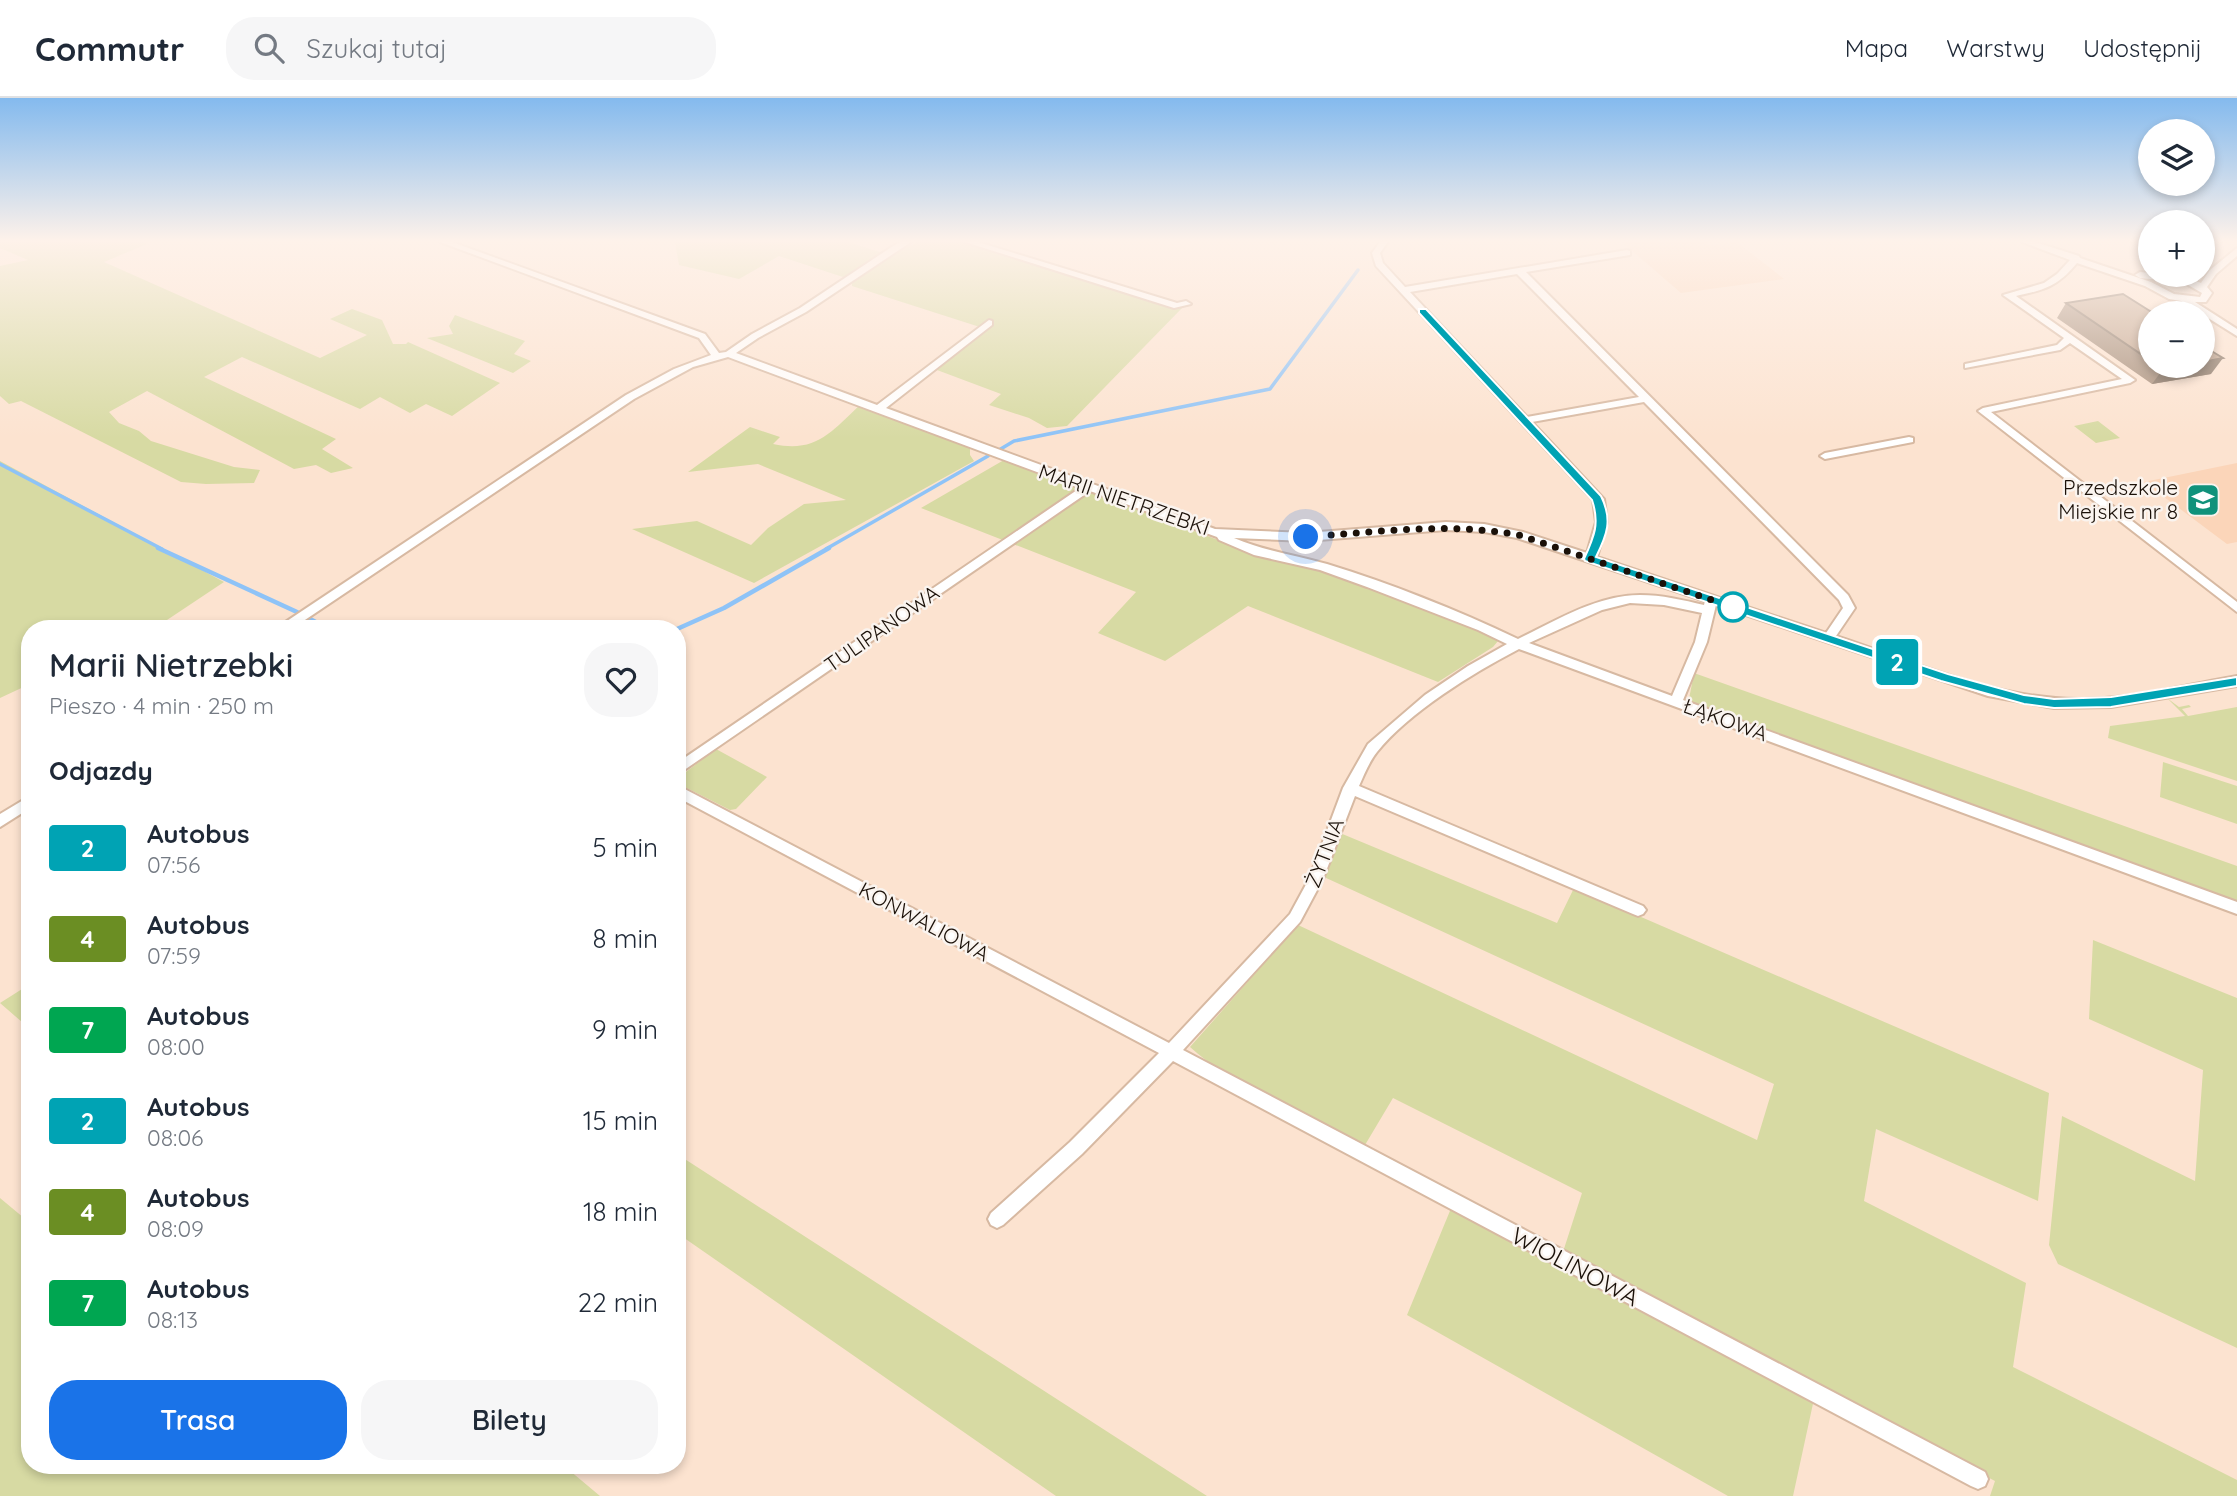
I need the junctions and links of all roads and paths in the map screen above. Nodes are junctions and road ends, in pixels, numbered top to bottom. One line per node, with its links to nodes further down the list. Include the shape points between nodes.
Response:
1 (623, 307): 13 (street, via 702,336)
2 (806, 307): 12 (street)
3 (1419, 307): 17 (street)
4 (1555, 307): 15 (street)
5 (2026, 307): 11 (street)
6 (2196, 307): 9 (street)
7 (2210, 307): 9 (street)
8 (989, 323): 16 (street)
9 (2225, 324): 10 (street)
10 (2237, 333)
11 (2070, 338): 14 (street, via 2060,347); 24 (street, via 2130,380 1983,411)
12 (729, 354): 13 (street, MARII NIETRZEBKI); 16 (street, MARII NIETRZEBKI)
13 (716, 355): 25 (street, MARII NIETRZEBKI, via 678,370 600,416)
14 (1969, 366)
15 (1646, 398): 17 (street); 26 (street, via 1844,598 1849,608)
16 (879, 409): 20 (street, MARII NIETRZEBKI)
17 (1526, 420): 22 (street, via 1598,499 1603,532)
18 (1909, 440): 19 (street)
19 (1825, 456)
20 (1087, 488): 21 (street, MARII NIETRZEBKI); 30 (street, TULIPANOWA)
21 (1214, 533): 22 (street, MARII NIETRZEBKI, via 1306,537 1446,526 1484,528); 27 (street, ŁĄKOWA, via 1258,552 1371,584)
22 (1590, 559): 23 (street, MARII NIETRZEBKI)
23 (1710, 605): 26 (street, MARII NIETRZEBKI); 27 (street, ŻYTNIA, via 1620,601); 29 (street)
24 (2237, 608)
25 (297, 620)
26 (1828, 639): 28 (street, MARII NIETRZEBKI, via 1993,693 2054,703 2111,702)
27 (1516, 643): 29 (street, ŁĄKOWA); 31 (street, ŻYTNIA, via 1405,717 1370,751)
28 (2237, 681)
29 (1676, 702): 35 (street, ŁĄKOWA)
30 (686, 764)
31 (1350, 788): 36 (street); 37 (street, ŻYTNIA, via 1310,896)
32 (686, 795): 37 (street, KONWALIOWA)
33 (21, 807): 34 (street)
34 (0, 821)
35 (2237, 908)
36 (1638, 909)
37 (1173, 1051): 38 (street, ŻYTNIA, via 1046,1178); 39 (street, WIOLINOWA)
38 (997, 1219)
39 (1978, 1479)

